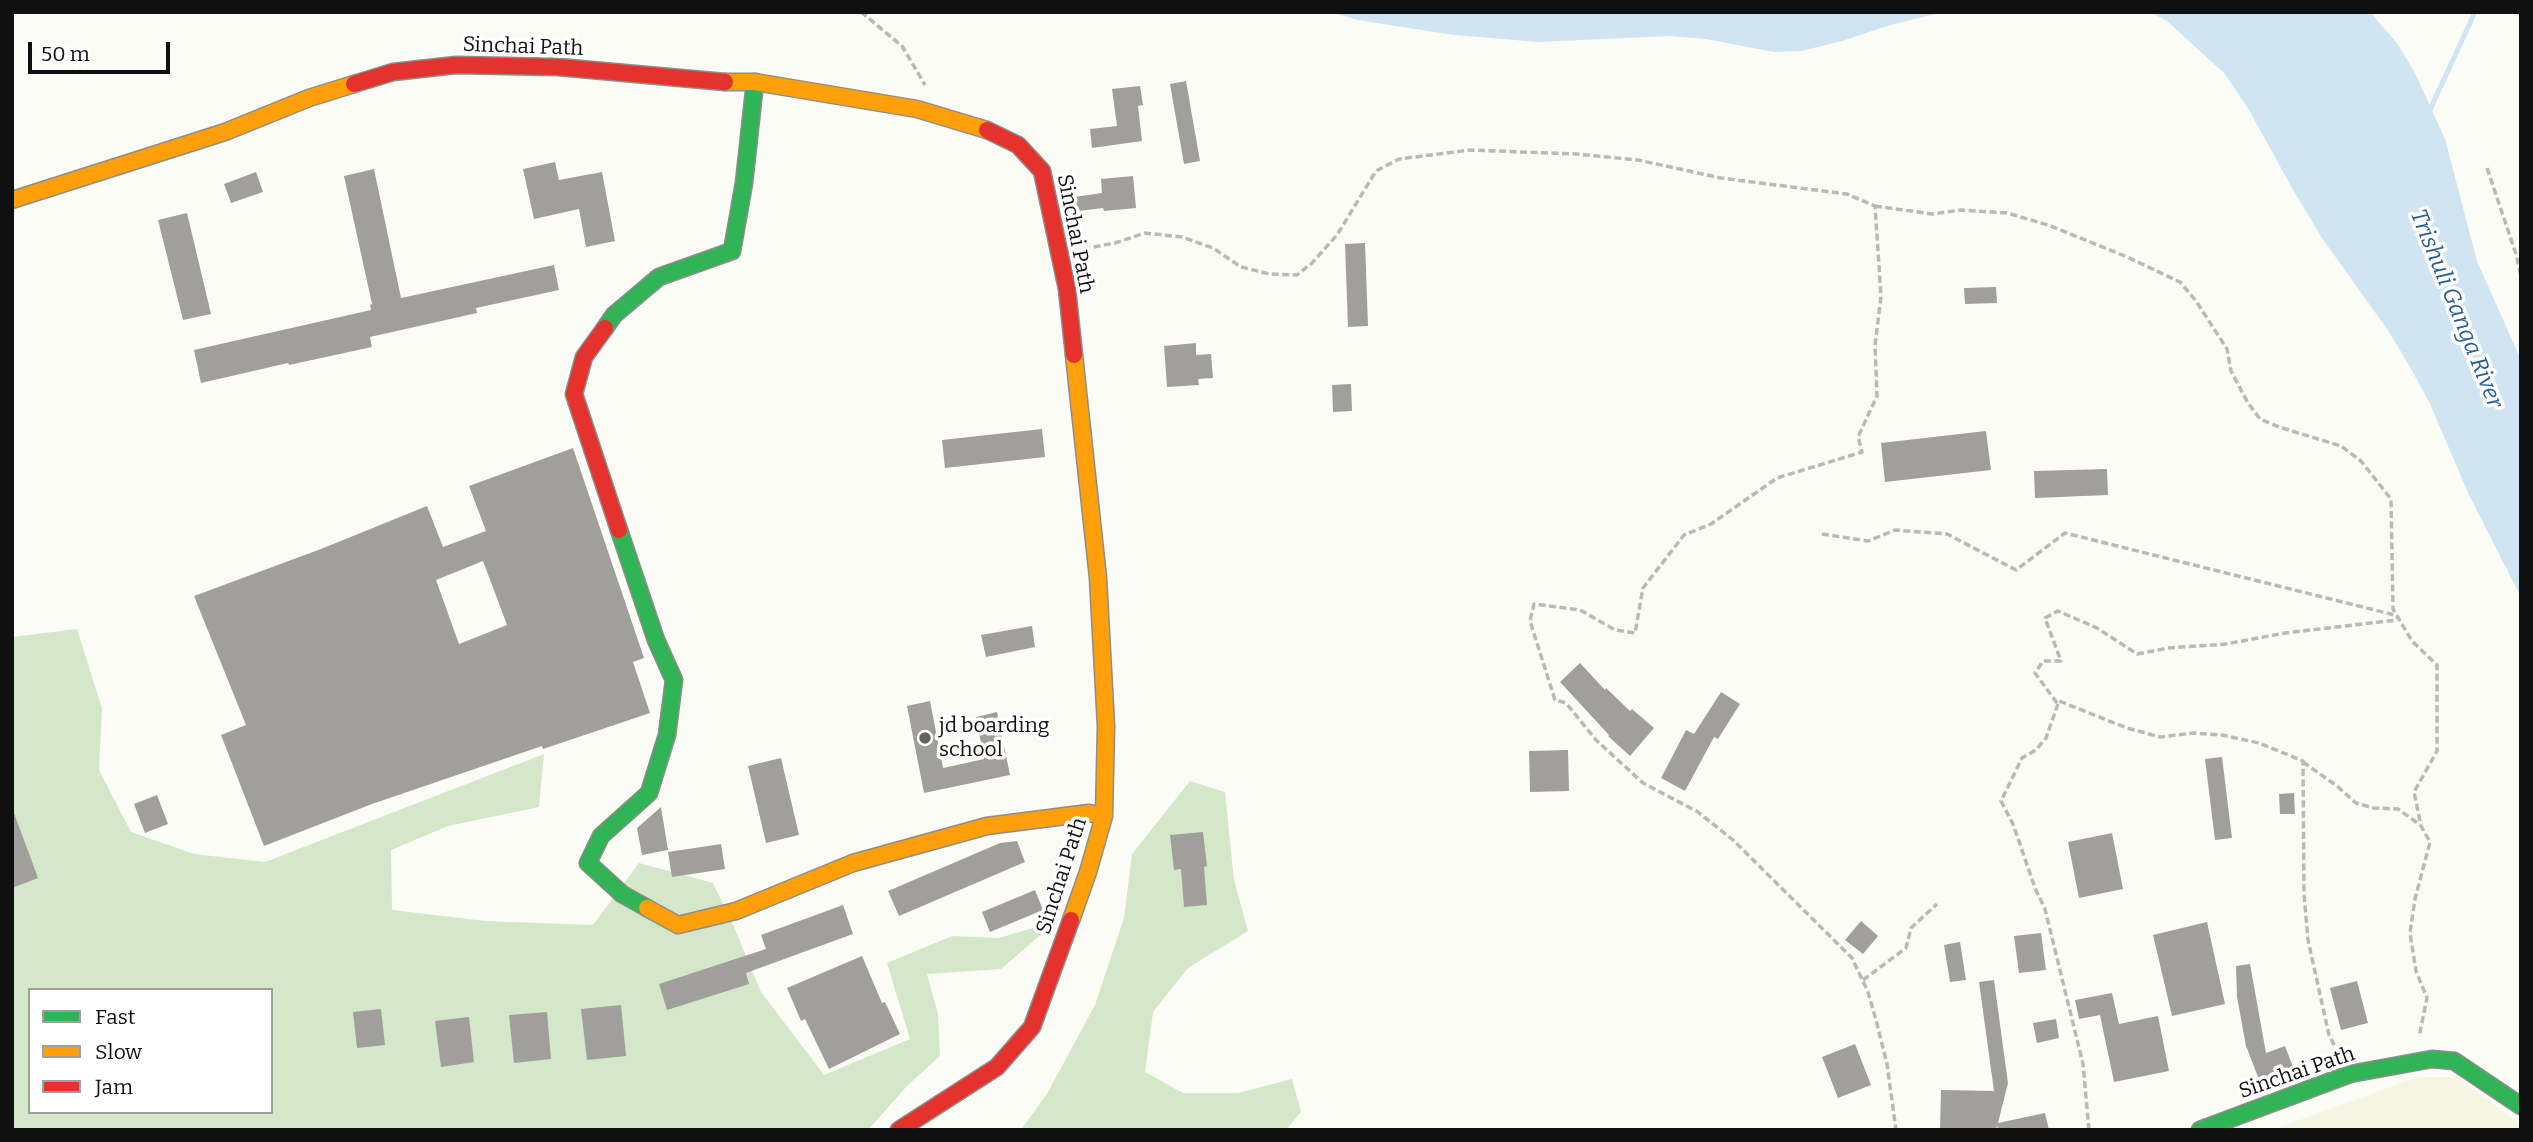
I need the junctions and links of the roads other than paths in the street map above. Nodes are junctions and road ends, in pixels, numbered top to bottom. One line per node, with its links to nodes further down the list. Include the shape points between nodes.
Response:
1 (755, 82): 2 (street, Sinchai Path, via 558,67 456,65 393,72); 3 (street, Sinchai Path, via 917,109 978,127 1018,145 1042,170 1067,289 1098,578 1106,726); 3 (street, via 732,251 659,277 614,315 584,357 574,394 656,640 674,680 667,735 649,793 601,836 588,863 622,894 678,925 736,911 853,863 987,826 1089,813)
2 (12, 200)
3 (1104, 816): 5 (street, Sinchai Path, via 1032,1027 997,1067)
4 (2521, 1106): 6 (street, Sinchai Path, via 2454,1061 2432,1059 2350,1074)
5 (900, 1130)
6 (2200, 1130)

